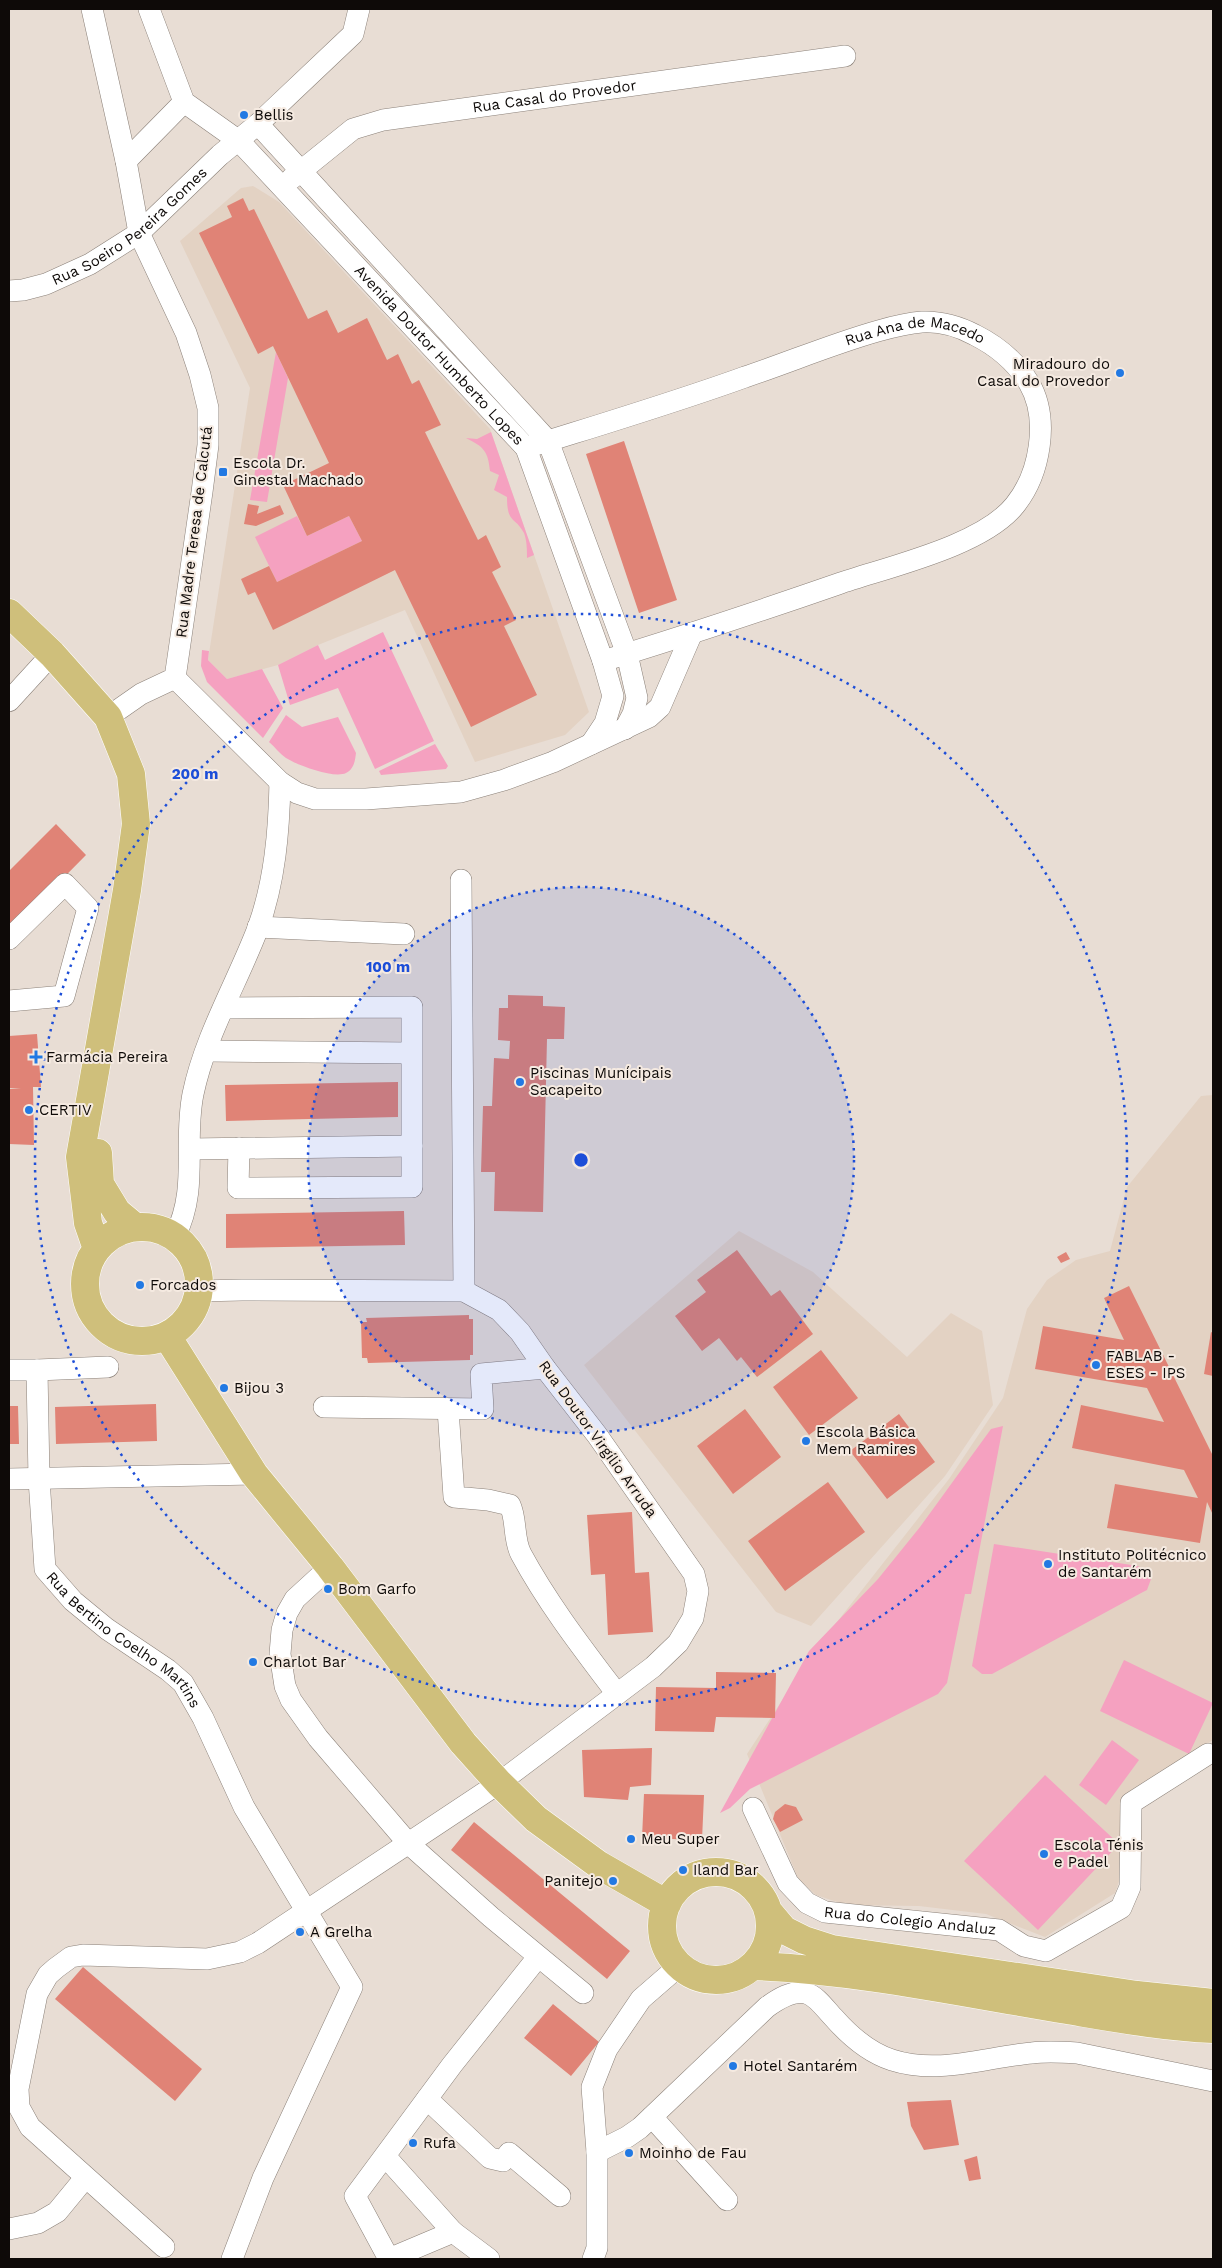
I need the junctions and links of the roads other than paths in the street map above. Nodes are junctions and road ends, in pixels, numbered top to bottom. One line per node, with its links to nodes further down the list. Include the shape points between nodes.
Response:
1 (92, 9): 8 (street, Rua Madre Teresa de Calcutá)
2 (149, 9): 5 (street)
3 (360, 9): 6 (street, Rua Soeiro Pereira Gomes, via 353,34)
4 (845, 56): 9 (street, Rua Casal do Provedor, via 383,120 353,130)
5 (184, 102): 7 (street, Avenida Doutor Humberto Lopes); 8 (street)
6 (258, 124): 7 (street, Rua Soeiro Pereira Gomes); 9 (street)
7 (240, 141): 10 (street, Avenida Doutor Humberto Lopes); 11 (street, Rua Soeiro Pereira Gomes, via 220,155)
8 (126, 161): 11 (street, Rua Madre Teresa de Calcutá)
9 (300, 170): 10 (street, Rua Casal do Provedor); 13 (street)
10 (283, 186): 14 (street, Avenida Doutor Humberto Lopes)
11 (138, 233): 12 (street, Rua Soeiro Pereira Gomes, via 82,268 46,284); 20 (street, Rua Madre Teresa de Calcutá, via 186,333 200,375 208,416 208,445)
12 (9, 291)
13 (548, 441): 14 (street, Rua Ana de Macedo); 16 (street, Rua Ana de Macedo, via 676,402 841,341 921,322 952,326 998,348 1031,386 1038,408 1040,448 1025,490 1015,506 992,527 917,559); 18 (street)
14 (526, 448): 19 (street, Avenida Doutor Humberto Lopes)
15 (9, 612): 17 (main road)
16 (692, 633): 18 (street, Rua Ana de Macedo); 23 (street, via 660,707)
17 (52, 654): 21 (street); 22 (main road)
18 (627, 654): 19 (street, Rua Ana de Macedo); 23 (street, via 637,698)
19 (603, 661): 24 (street, Avenida Doutor Humberto Lopes, via 613,696 605,723)
20 (175, 678): 22 (street, via 141,694); 25 (street)
21 (9, 701)
22 (108, 717): 34 (main road, via 131,774 136,824)
23 (625, 729): 24 (street)
24 (591, 744): 25 (street, via 553,762 461,792 366,800 315,799)
25 (280, 782): 27 (street, via 277,849)
26 (461, 880): 42 (street)
27 (258, 927): 28 (street); 31 (street)
28 (404, 934)
29 (9, 939): 30 (street, via 65,884 88,908 64,996)
30 (9, 1001)
31 (224, 1008): 32 (street); 33 (street, via 412,1007)
32 (206, 1051): 33 (street); 36 (street, via 193,1096)
33 (412, 1053): 35 (street)
34 (92, 1097): 38 (main road, via 100,1184 117,1212); 40 (main road, via 80,1157 88,1223)
35 (412, 1146): 37 (street); 37 (street, via 412,1187 238,1188)
36 (190, 1148): 37 (street); 39 (street, via 188,1201)
37 (239, 1148)
38 (135, 1227): 39 (main road, via 156,1228); 40 (main road, via 114,1234)
39 (175, 1236): 41 (main road, via 190,1251 198,1270)
40 (97, 1249): 43 (main road, via 88,1266 85,1285 88,1304 98,1320 112,1333 129,1340 148,1341)
41 (199, 1291): 42 (street, Rua Doutor Virgílio Arruda); 43 (main road, via 194,1310)
42 (464, 1291): 45 (street, Rua Doutor Virgílio Arruda, via 499,1310 520,1332)
43 (167, 1336): 50 (main road)
44 (108, 1367): 47 (street)
45 (545, 1368): 49 (street, via 481,1374 483,1409); 54 (street, Rua Doutor Virgílio Arruda, via 597,1435 689,1566 698,1591 693,1618 678,1643)
46 (9, 1370): 47 (street)
47 (37, 1370): 51 (street, Rua Bertino Coelho Martins)
48 (324, 1407): 49 (street)
49 (448, 1409): 54 (street, via 454,1497 510,1505 520,1552 563,1621)
50 (254, 1474): 51 (street); 53 (main road)
51 (39, 1478): 52 (street); 60 (street, Rua Bertino Coelho Martins, via 45,1569 79,1606 183,1683 211,1732 244,1807)
52 (9, 1479)
53 (330, 1567): 56 (main road, via 463,1743); 58 (street, via 295,1599 287,1613 280,1654 285,1686 318,1738)
54 (617, 1694): 56 (street, Rua Doutor Virgílio Arruda)
55 (1208, 1754): 57 (street, Rua do Colegio Andaluz, via 1130,1803 1130,1887 1121,1908 1046,1951 1024,1946 999,1930 825,1912 807,1903 788,1883)
56 (499, 1783): 58 (street, Rua Doutor Virgílio Arruda); 59 (main road, via 536,1819 598,1865)
57 (753, 1808)
58 (408, 1843): 60 (street, Rua Doutor Virgílio Arruda); 62 (street)
59 (667, 1904): 61 (main road, via 677,1888 696,1875 719,1872 744,1880 758,1892); 63 (main road, via 662,1926 668,1950)
60 (306, 1911): 73 (street, Rua Doutor Virgílio Arruda, via 258,1943 223,1957 83,1955 65,1961 48,1975 37,1994 18,2089 19,2107 30,2127); 79 (street, Rua Bertino Coelho Martins, via 352,1987 263,2178)
61 (768, 1911): 64 (main road, via 770,1929 764,1951); 66 (main road, via 784,1930 832,1949 1128,1993)
62 (538, 1956): 65 (street); 69 (street)
63 (679, 1966): 64 (main road, via 695,1976 710,1980 729,1979); 71 (street, via 641,2000 597,2069 591,2099)
64 (752, 1966): 67 (main road, via 829,1971 1107,2017 1186,2028)
65 (583, 1993)
66 (1213, 2002)
67 (1213, 2028)
68 (1213, 2081): 70 (street, via 1055,2051 945,2066 892,2060 851,2036 807,1993 796,1993 767,2007)
69 (427, 2099): 72 (street); 74 (street, via 490,2158 503,2160 509,2153)
70 (652, 2117): 71 (street, via 627,2137); 75 (street)
71 (597, 2152): 81 (street, via 597,2248)
72 (385, 2156): 77 (street); 77 (street, via 355,2196 390,2259)
73 (85, 2178): 76 (street, via 57,2212 38,2223); 78 (street, Rua Doutor Virgílio Arruda)
74 (560, 2196)
75 (727, 2200)
76 (9, 2229)
77 (453, 2232): 80 (street)
78 (164, 2247)
79 (232, 2259)
80 (489, 2259)
81 (594, 2259)

